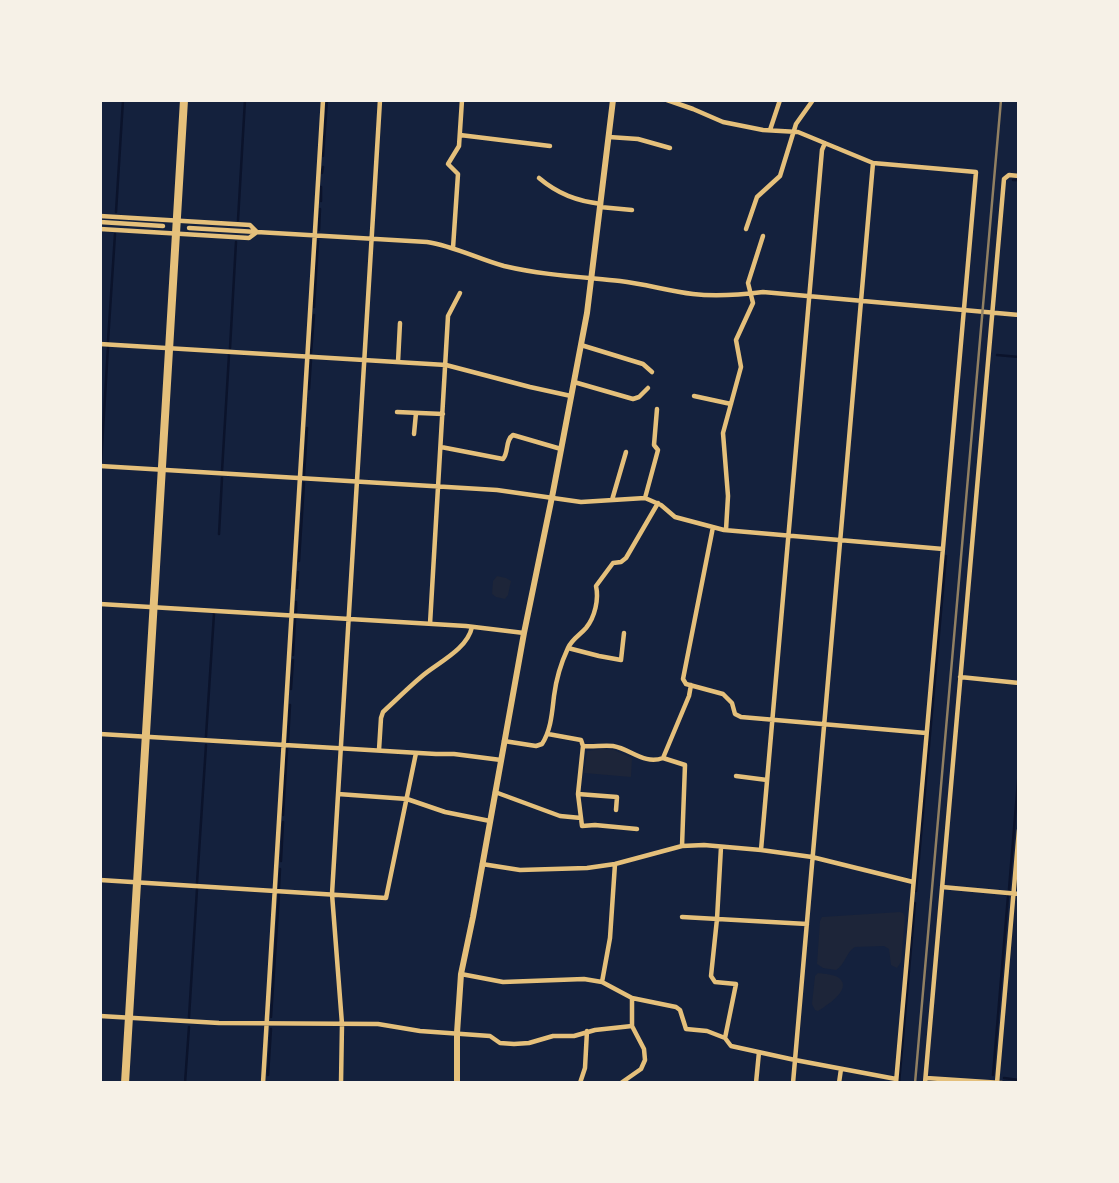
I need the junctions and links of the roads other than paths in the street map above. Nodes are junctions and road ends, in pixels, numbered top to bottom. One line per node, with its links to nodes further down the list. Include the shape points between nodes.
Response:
1 (184, 100): 22 (highway)
2 (323, 100): 30 (street)
3 (380, 100): 32 (street)
4 (462, 100): 11 (street)
5 (613, 100): 12 (main road)
6 (670, 100): 9 (street, via 723,122)
7 (780, 100): 9 (street)
8 (813, 100): 10 (street)
9 (770, 130): 10 (street)
10 (793, 131): 13 (street); 27 (street, via 780,176 757,197)
11 (460, 135): 14 (street); 33 (street, via 448,164 458,174)
12 (609, 137): 15 (street); 19 (main road)
13 (825, 143): 16 (street); 37 (street)
14 (550, 146)
15 (670, 148)
16 (873, 163): 38 (street); 39 (street, via 976,172)
17 (1019, 176): 40 (street, via 1004,179)
18 (539, 178): 19 (street, via 571,198)
19 (601, 206): 20 (street); 34 (main road)
20 (632, 210)
21 (100, 216): 22 (street)
22 (177, 220): 28 (street, via 250,225); 29 (highway)
23 (100, 222): 24 (street)
24 (163, 226)
25 (190, 228): 28 (street)
26 (100, 229): 29 (street)
27 (746, 229)
28 (257, 232): 29 (street, via 249,238); 30 (street)
29 (176, 234): 45 (highway)
30 (314, 235): 32 (street); 46 (street)
31 (763, 236): 36 (street, via 748,283)
32 (371, 239): 33 (street); 47 (street)
33 (453, 248): 34 (street, via 502,266)
34 (592, 280): 36 (street, via 708,295); 44 (main road)
35 (460, 293): 49 (street, via 449,316)
36 (751, 294): 37 (street); 55 (street, via 753,303 736,340 741,367)
37 (810, 296): 38 (street); 75 (street)
38 (861, 301): 39 (street); 76 (street)
39 (964, 310): 40 (street); 77 (street)
40 (993, 312): 41 (street); 87 (street)
41 (1019, 314)
42 (400, 323): 48 (street)
43 (100, 344): 45 (street)
44 (581, 345): 50 (street, via 638,362); 51 (main road)
45 (169, 348): 46 (street); 65 (highway)
46 (307, 356): 47 (street); 66 (street)
47 (364, 360): 48 (street); 67 (street)
48 (398, 362): 49 (street)
49 (446, 365): 53 (street); 59 (street)
50 (652, 372)
51 (574, 382): 52 (street, via 636,399); 53 (main road)
52 (648, 388)
53 (571, 396): 62 (main road)
54 (694, 396): 55 (street)
55 (731, 404): 74 (street, via 723,433)
56 (657, 409): 69 (street, via 654,445 658,450)
57 (397, 412): 58 (street)
58 (415, 413): 59 (street); 60 (street)
59 (443, 414): 61 (street)
60 (414, 434)
61 (441, 447): 62 (street, via 503,458 513,435); 68 (street)
62 (561, 449): 70 (main road)
63 (626, 452): 71 (street)
64 (100, 466): 65 (street)
65 (162, 470): 66 (street); 79 (highway)
66 (300, 478): 67 (street); 80 (street)
67 (356, 482): 68 (street); 81 (street)
68 (438, 486): 70 (street); 82 (street)
69 (645, 498): 71 (street); 72 (street)
70 (551, 499): 71 (street); 84 (main road)
71 (612, 500)
72 (658, 503): 73 (street, via 675,516); 86 (street, via 626,558 613,563 596,586 592,618)
73 (713, 527): 74 (street); 89 (street, via 683,679)
74 (726, 530): 75 (street)
75 (789, 536): 76 (street); 90 (street)
76 (840, 540): 77 (street); 91 (street)
77 (943, 549): 92 (street)
78 (100, 604): 79 (street)
79 (153, 608): 80 (street); 95 (highway)
80 (292, 616): 81 (street); 97 (street)
81 (348, 620): 82 (street); 99 (street)
82 (430, 624): 83 (street)
83 (472, 627): 84 (street); 100 (street, via 461,646 383,712)
84 (524, 633): 96 (main road)
85 (624, 633): 86 (street, via 621,660)
86 (568, 648): 94 (street)
87 (960, 677): 88 (street); 124 (street)
88 (1019, 683)
89 (691, 685): 90 (street, via 723,694 741,717); 102 (street)
90 (772, 720): 91 (street); 105 (street)
91 (824, 724): 92 (street); 118 (street)
92 (926, 733): 122 (street)
93 (100, 734): 95 (street)
94 (548, 734): 96 (street, via 540,746); 98 (street, via 581,740)
95 (146, 736): 97 (street); 123 (highway)
96 (504, 741): 103 (main road)
97 (284, 745): 99 (street); 125 (street)
98 (583, 746): 102 (street, via 614,746 641,758); 108 (street)
99 (340, 748): 100 (street); 107 (street)
100 (379, 750): 101 (street)
101 (416, 753): 103 (street); 109 (street)
102 (663, 758): 115 (street, via 685,765)
103 (501, 760): 106 (main road)
104 (736, 776): 105 (street)
105 (767, 779): 117 (street)
106 (495, 792): 111 (street, via 560,816); 112 (main road)
107 (338, 794): 109 (street); 126 (street)
108 (578, 794): 110 (street, via 617,797); 111 (street)
109 (407, 799): 112 (street); 126 (street, via 386,898)
110 (616, 810)
111 (581, 818): 113 (street, via 582,826)
112 (490, 821): 119 (main road)
113 (637, 829)
114 (1019, 830): 127 (street)
115 (682, 846): 116 (street); 120 (street)
116 (721, 846): 117 (street); 129 (street)
117 (761, 850): 118 (street)
118 (812, 857): 122 (street); 130 (street)
119 (482, 864): 120 (street, via 512,870 556,870); 131 (main road)
120 (615, 864): 132 (street)
121 (100, 880): 123 (street)
122 (913, 881): 146 (street)
123 (137, 883): 125 (street); 135 (highway)
124 (942, 887): 127 (street); 145 (street)
125 (275, 891): 126 (street); 136 (street)
126 (331, 894): 137 (street)
127 (1017, 894): 156 (street)
128 (682, 916): 129 (street)
129 (717, 919): 130 (street); 141 (street, via 711,976 715,982 736,984)
130 (807, 924): 143 (street)
131 (461, 974): 132 (street, via 503,982); 140 (main road)
132 (602, 982): 133 (street)
133 (632, 998): 138 (street); 141 (street, via 679,1008 687,1029)
134 (100, 1016): 135 (street)
135 (129, 1018): 136 (street); 147 (highway)
136 (267, 1023): 137 (street); 148 (street)
137 (342, 1024): 140 (street); 149 (street)
138 (632, 1026): 139 (street); 152 (street, via 645,1060 641,1069)
139 (587, 1031): 140 (street, via 514,1044); 151 (street)
140 (457, 1033): 150 (main road)
141 (726, 1038): 142 (street, via 731,1046)
142 (759, 1052): 143 (street); 153 (street)
143 (794, 1060): 144 (street); 154 (street)
144 (841, 1069): 146 (street); 155 (street)
145 (925, 1080): 156 (street)
146 (896, 1081)
147 (125, 1083)
148 (263, 1083)
149 (341, 1083)
150 (457, 1083)
151 (580, 1083)
152 (621, 1083)
153 (756, 1083)
154 (793, 1083)
155 (839, 1083)
156 (1000, 1083)

